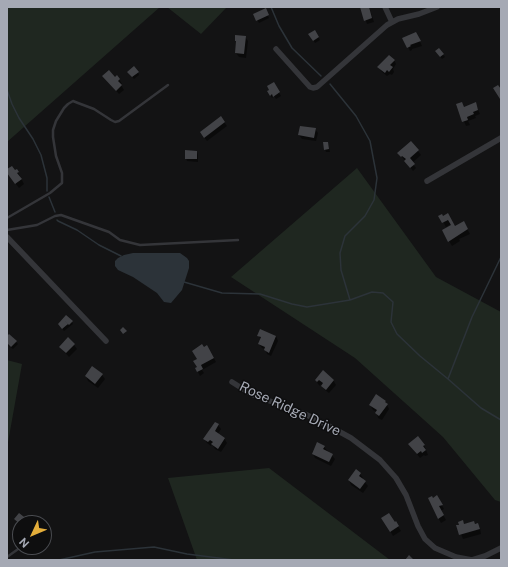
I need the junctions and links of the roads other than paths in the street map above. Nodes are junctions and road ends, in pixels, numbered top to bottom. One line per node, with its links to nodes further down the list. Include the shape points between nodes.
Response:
1 (385, 7): 3 (street)
2 (437, 7): 3 (street)
3 (392, 22): 4 (street, via 313,88)
4 (276, 49)
5 (168, 85): 8 (lane, via 115,122 94,109 73,101 68,104 53,130 62,182 50,193)
6 (501, 138): 7 (street)
7 (427, 181)
8 (7, 218)
9 (7, 230): 11 (lane, via 37,224 62,215 109,232 120,240 140,245)
10 (7, 237): 12 (street)
11 (238, 240)
12 (106, 341)
13 (232, 382): 14 (street, Rose Ridge Drive, via 250,394 329,426 351,438 380,460 396,478 425,539 435,548 456,557 472,560)
14 (501, 548)

